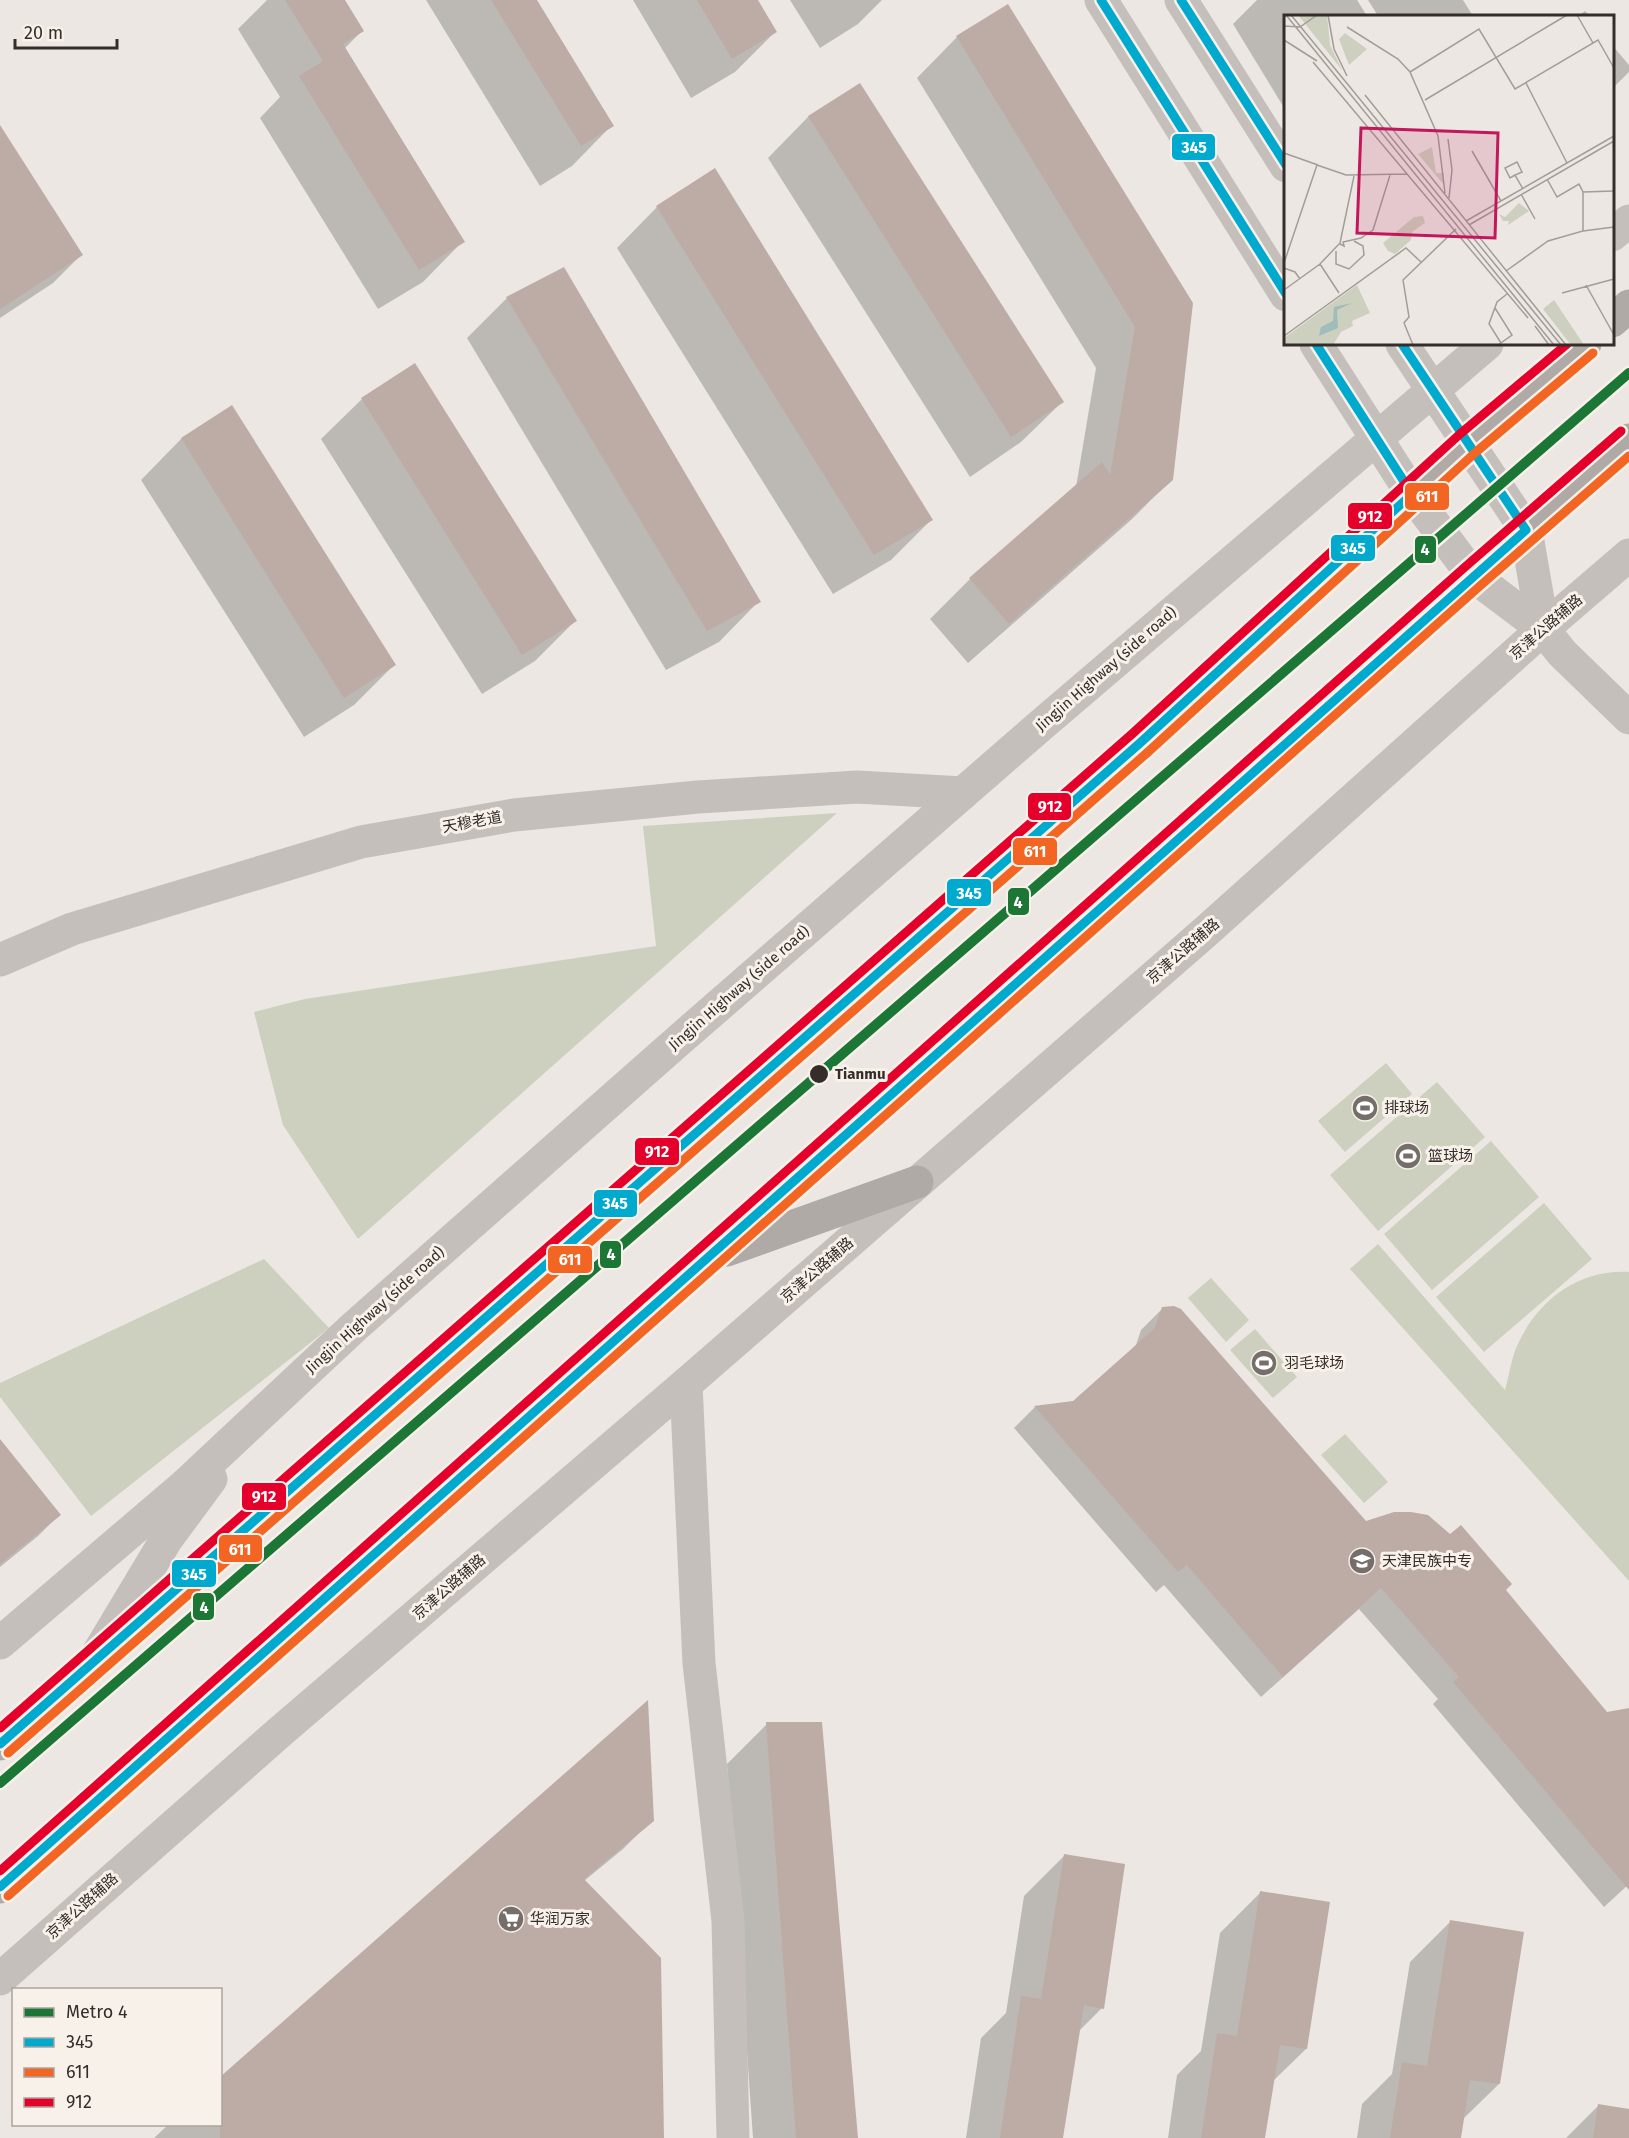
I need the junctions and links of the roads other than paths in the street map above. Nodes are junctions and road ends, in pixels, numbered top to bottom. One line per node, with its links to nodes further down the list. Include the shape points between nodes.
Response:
1 (1101, 0): 6 (street)
2 (1181, 0): 3 (street)
3 (1284, 163)
4 (1629, 221): 5 (street)
5 (1614, 234)
6 (1284, 292)
7 (1629, 306): 8 (highway)
8 (1614, 319)
9 (1317, 345): 14 (street)
10 (1403, 345): 13 (street)
11 (1486, 345): 13 (street, Jingjin Highway (side road))
12 (1585, 345): 16 (highway)
13 (1433, 391): 14 (street, Jingjin Highway (side road)); 16 (street)
14 (1375, 438): 17 (street); 23 (street, Jingjin Highway (side road))
15 (1629, 440): 18 (highway)
16 (1468, 443): 17 (highway); 18 (street)
17 (1412, 494): 20 (street); 30 (highway, via 1140,743)
18 (1526, 530): 20 (highway); 21 (street)
19 (1629, 555): 21 (street, 京津公路辅路)
20 (1473, 576): 21 (street); 26 (highway)
21 (1544, 629): 22 (street); 25 (street, 京津公路辅路, via 1203,934)
22 (1629, 718)
23 (963, 793): 24 (street, 天穆老道, via 857,787 514,814 362,842 72,929); 28 (street, Jingjin Highway (side road))
24 (0, 960)
25 (916, 1182): 26 (highway); 27 (street, 京津公路辅路)
26 (711, 1255): 32 (highway)
27 (686, 1384): 33 (street, 京津公路辅路, via 281,1731); 34 (street, via 699,1663 728,1921)
28 (280, 1395): 29 (street, Jingjin Highway (side road), via 184,1486); 30 (street, via 166,1540)
29 (0, 1643)
30 (94, 1660): 31 (highway)
31 (0, 1744)
32 (0, 1887)
33 (0, 1979)
34 (734, 2138)

